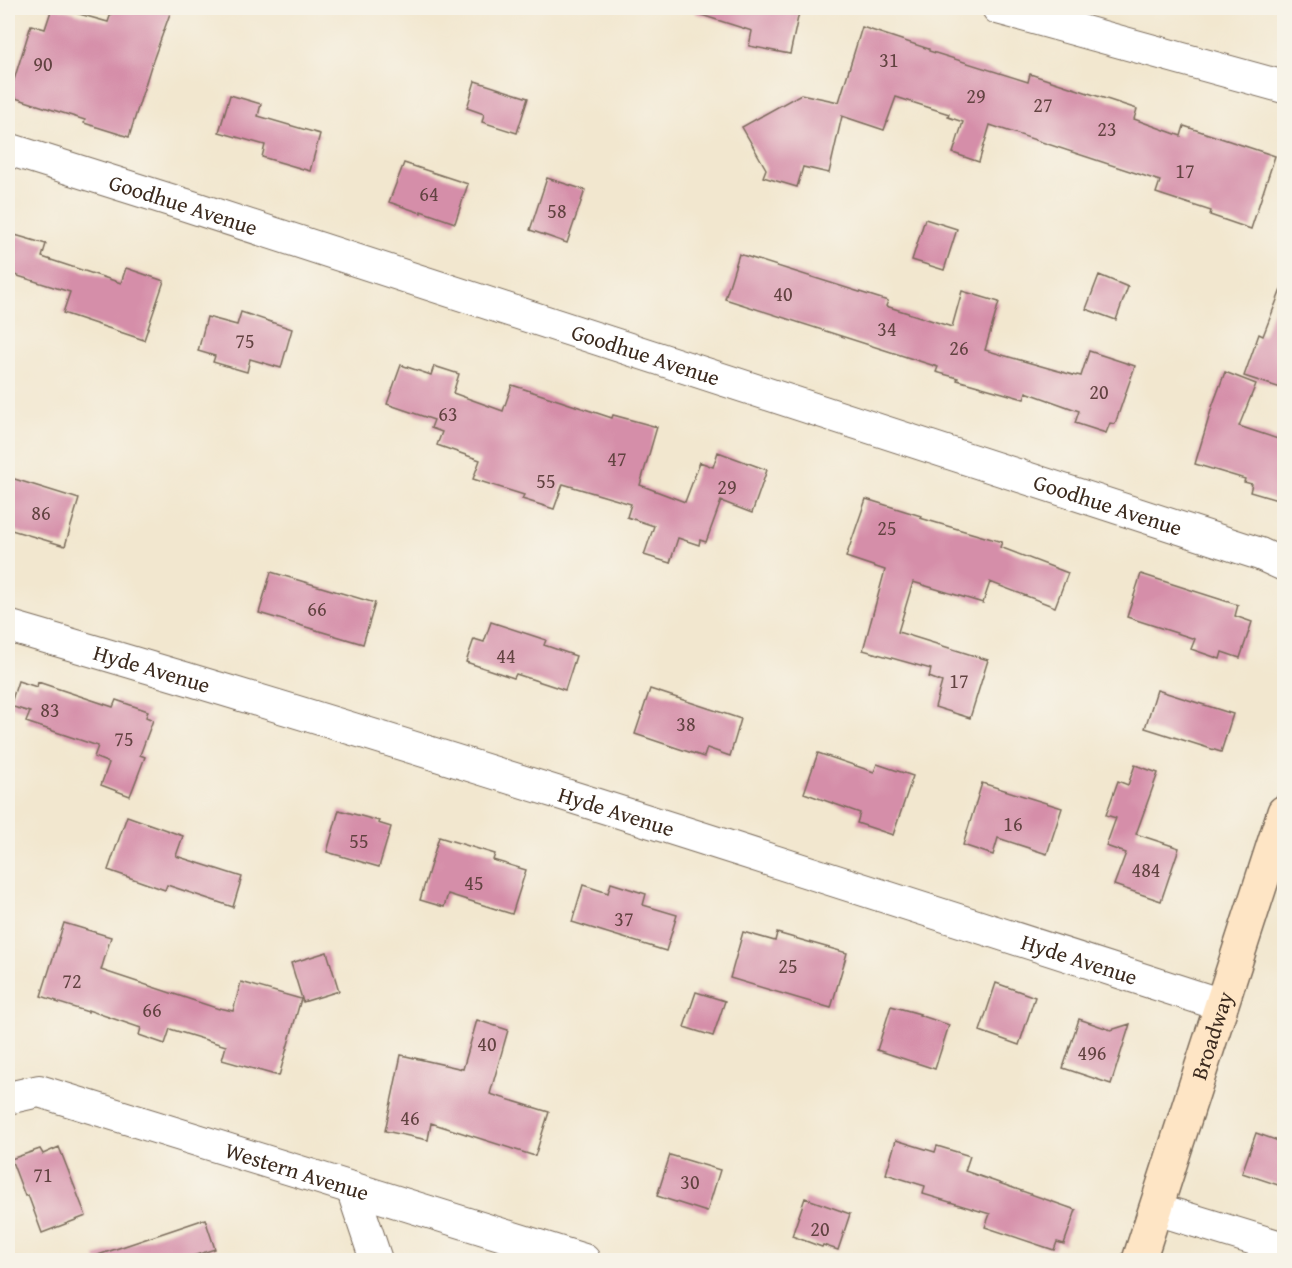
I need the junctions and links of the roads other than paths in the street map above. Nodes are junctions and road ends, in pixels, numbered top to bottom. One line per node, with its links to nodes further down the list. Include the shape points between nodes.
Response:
1 (999, 8): 2 (street)
2 (1284, 87)
3 (8, 148): 4 (street, Goodhue Avenue, via 1260,554)
4 (1284, 565)
5 (8, 626): 7 (street, Hyde Avenue, via 629,815)
6 (1284, 812): 7 (main road, Broadway)
7 (1222, 1005): 10 (main road, Broadway)
8 (8, 1098): 9 (street, Western Avenue, via 39,1091)
9 (352, 1188): 12 (street); 13 (street, Western Avenue)
10 (1156, 1209): 11 (street); 14 (main road, Broadway)
11 (1284, 1248)
12 (376, 1260)
13 (584, 1260)
14 (1139, 1260)

